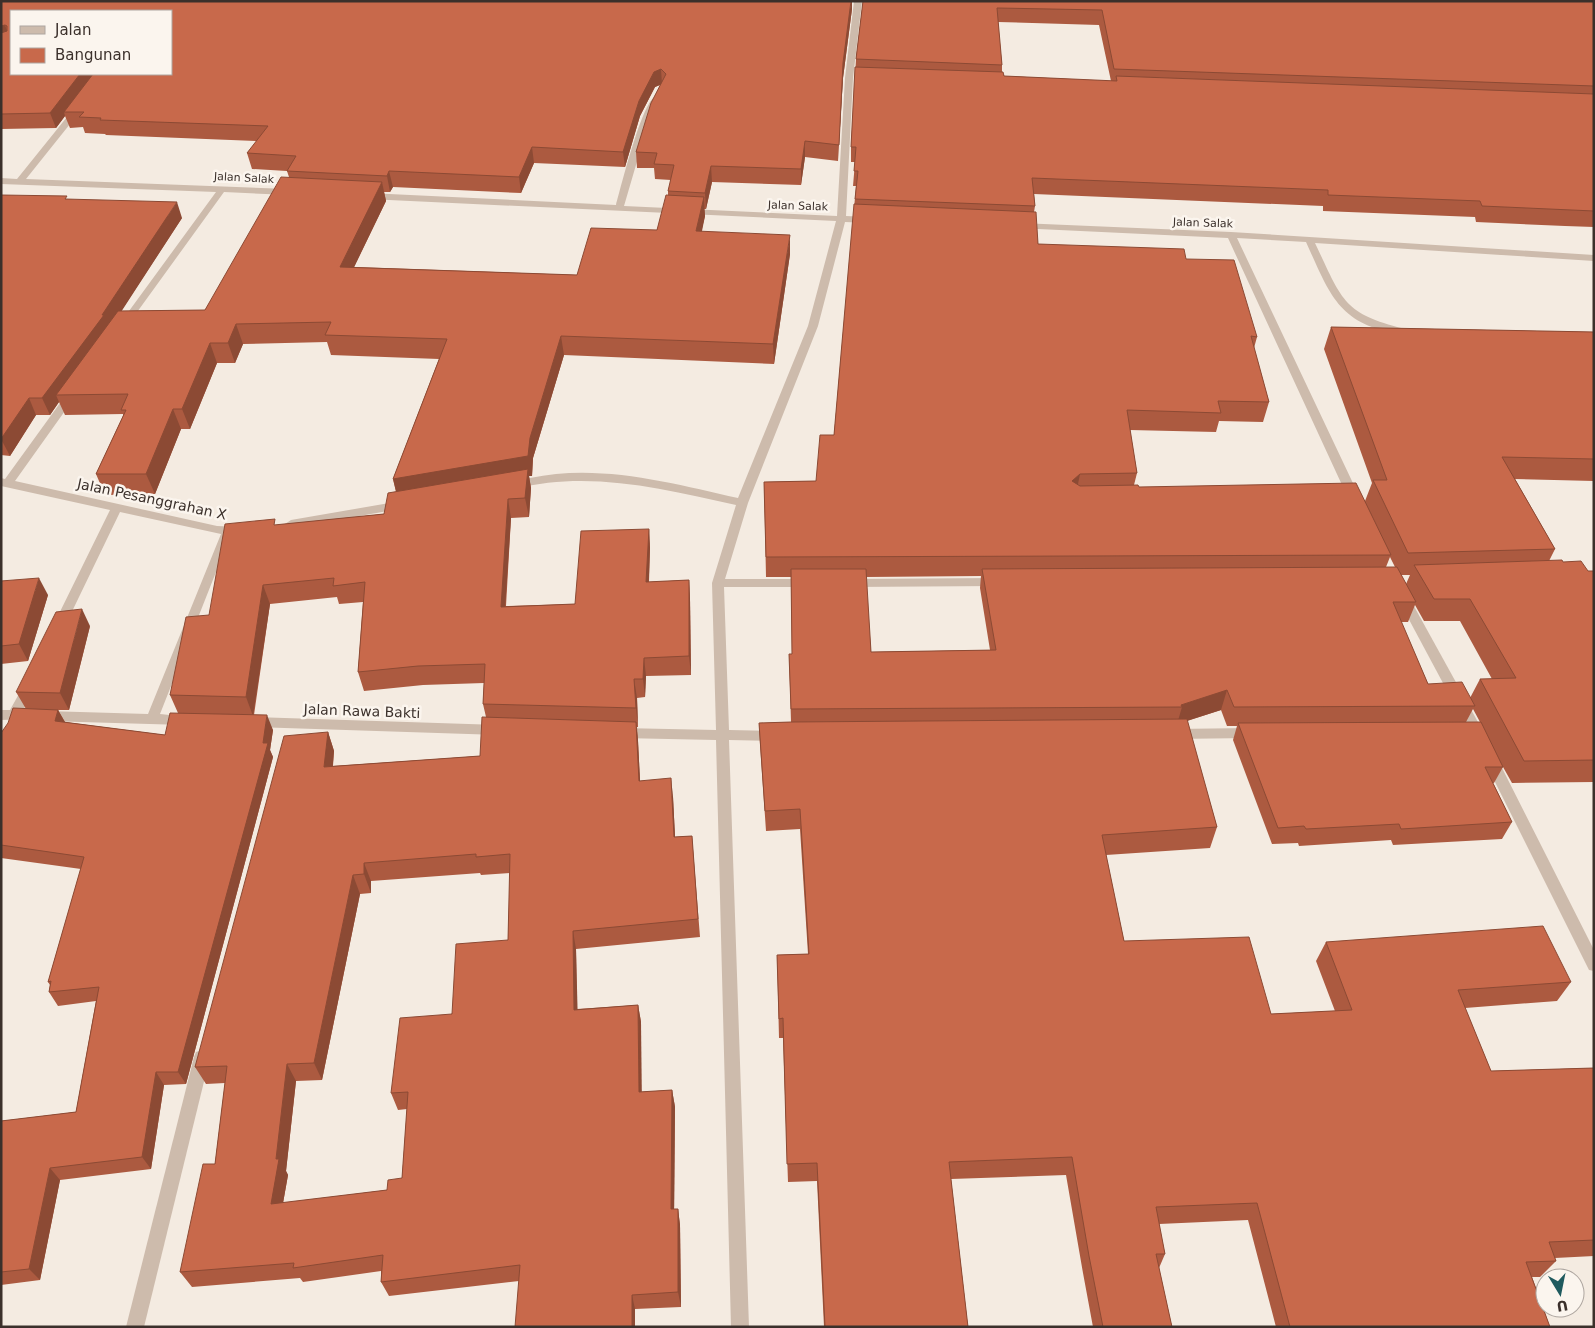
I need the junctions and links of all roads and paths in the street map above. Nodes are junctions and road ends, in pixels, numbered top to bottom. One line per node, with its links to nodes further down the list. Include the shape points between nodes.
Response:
1 (855, 4): 2 (street)
2 (849, 78): 3 (street); 12 (street)
3 (859, 78)
4 (661, 88): 11 (street, via 646,117)
5 (82, 104): 7 (street)
6 (1, 181): 7 (street, Jalan Salak)
7 (20, 181): 8 (street, Jalan Salak)
8 (222, 188): 9 (street, Jalan Salak); 18 (street)
9 (302, 192)
10 (361, 196): 11 (street, Jalan Salak)
11 (619, 209): 12 (street, Jalan Salak)
12 (841, 219): 13 (street, Jalan Salak); 24 (street, via 813,326)
13 (880, 220)
14 (1007, 226): 15 (street, Jalan Salak)
15 (1231, 235): 16 (street, Jalan Salak); 26 (street, via 1348,496)
16 (1309, 240): 17 (street, Jalan Salak); 19 (street, via 1337,298 1374,325)
17 (1594, 258)
18 (118, 332)
19 (1413, 332)
20 (77, 388): 21 (street)
21 (4, 483): 25 (street, Jalan Pesanggrahan X)
22 (504, 487): 24 (street, via 553,478 598,478 659,485)
23 (415, 502): 27 (street)
24 (742, 503): 31 (street)
25 (117, 508): 28 (street, Jalan Pesanggrahan X); 35 (street)
26 (1361, 513)
27 (277, 527)
28 (228, 531): 29 (street, Jalan Pesanggrahan X); 38 (street)
29 (250, 531)
30 (1006, 582): 33 (street)
31 (718, 583): 32 (street); 47 (street)
32 (817, 583)
33 (837, 583)
34 (1399, 589): 43 (street)
35 (53, 637)
36 (36, 672): 37 (street)
37 (8, 715): 38 (street)
38 (152, 719): 39 (street)
39 (202, 721)
40 (241, 722): 41 (street, Jalan Rawa Bakti, via 289,730)
41 (516, 730)
42 (1457, 732): 43 (street)
43 (1477, 732): 49 (street)
44 (605, 733): 47 (street)
45 (1268, 733): 46 (street)
46 (1159, 734)
47 (722, 736): 48 (street); 52 (street)
48 (792, 736)
49 (1594, 965)
50 (207, 1039): 51 (street)
51 (135, 1327)
52 (740, 1327)

